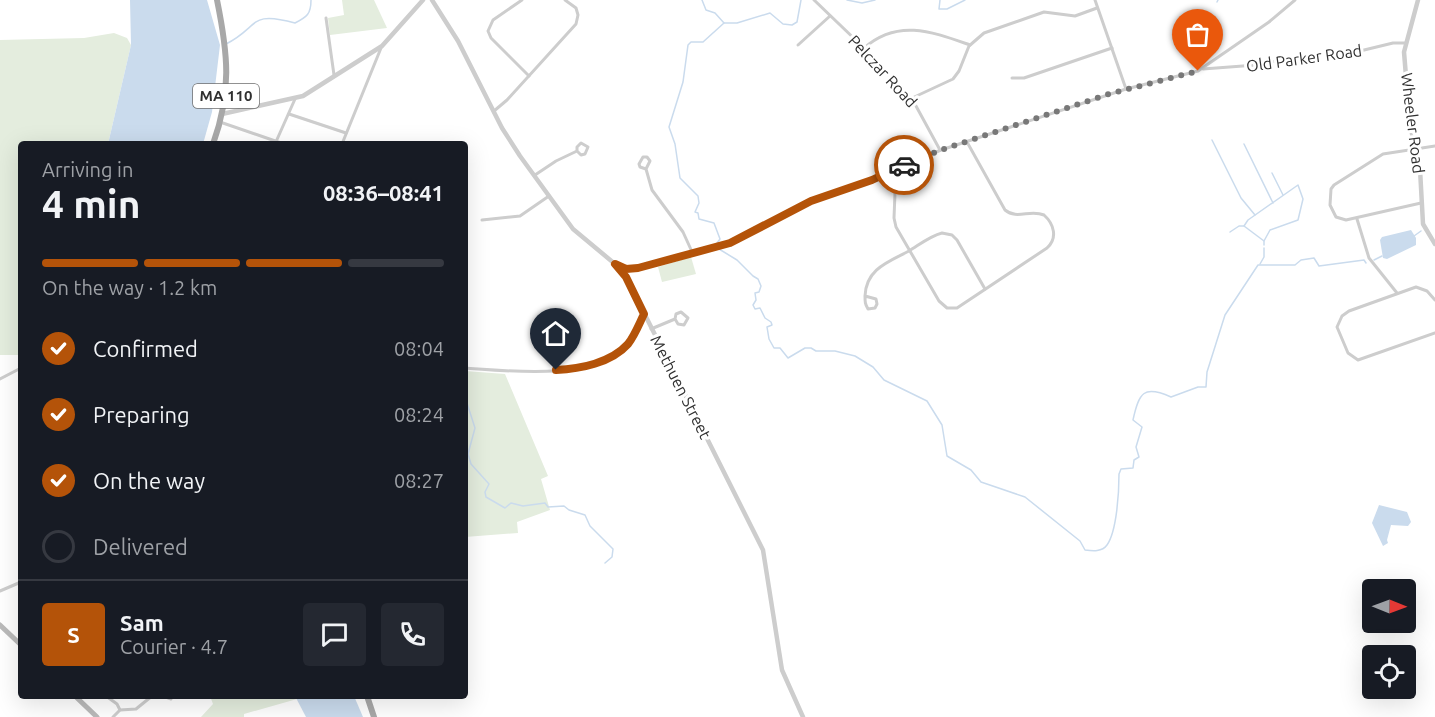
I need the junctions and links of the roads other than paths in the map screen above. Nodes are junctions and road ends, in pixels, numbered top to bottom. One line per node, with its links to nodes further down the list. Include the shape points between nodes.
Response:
1 (217, 0): 27 (main road, MA 110, via 228,78)
2 (423, 0): 16 (street)
3 (432, 0): 26 (street, Methuen Street)
4 (522, 0): 21 (street, via 493,20 488,31)
5 (564, 0): 21 (street, via 576,8 576,24)
6 (814, 0): 11 (street, Pelczar Road)
7 (1095, 0): 10 (street)
8 (1295, 0): 19 (street)
9 (1418, 0): 13 (street, Wheeler Road)
10 (1097, 8): 15 (street, via 1075,16 1044,12 984,33); 18 (street)
11 (830, 16): 14 (street); 17 (street, Pelczar Road)
12 (326, 18): 20 (street)
13 (1405, 43): 19 (street, Old Parker Road); 37 (street, Wheeler Road)
14 (798, 45)
15 (970, 45): 17 (street, via 916,29 880,38); 25 (street, via 953,79)
16 (382, 46): 20 (street); 30 (street)
17 (864, 48): 25 (street, Pelczar Road)
18 (1112, 48): 22 (street, via 1024,78); 23 (street)
19 (1201, 69): 23 (street)
20 (334, 76): 24 (street)
21 (530, 76): 26 (street)
22 (1012, 78)
23 (1126, 89): 35 (street)
24 (295, 99): 27 (street); 28 (street)
25 (910, 99): 38 (street, Pelczar Road)
26 (494, 111): 42 (street, Methuen Street)
27 (222, 114): 29 (main road, MA 110)
28 (289, 114): 30 (street); 33 (street)
29 (220, 122): 31 (main road, MA 110); 32 (street)
30 (346, 133): 34 (street)
31 (214, 141)
32 (271, 141)
33 (277, 141)
34 (343, 141)
35 (968, 142): 38 (street); 51 (street, via 1005,210 1016,215 1042,214 1054,232 1049,247)
36 (1435, 146): 37 (street)
37 (1415, 149): 44 (street, Wheeler Road); 45 (street, via 1383,154 1331,189 1330,205 1336,217)
38 (940, 150): 41 (street)
39 (577, 152): 42 (street)
40 (646, 169): 49 (street, via 652,190 681,229)
41 (885, 174): 48 (street, via 896,197 895,224); 49 (street, via 816,199 745,236)
42 (535, 175): 43 (street, Methuen Street)
43 (549, 196): 46 (street, via 520,216); 50 (street, Methuen Street, via 573,229)
44 (1421, 203): 45 (street); 47 (street, Wheeler Road, via 1423,224)
45 (1357, 219): 52 (street, via 1369,258)
46 (482, 220)
47 (1435, 244)
48 (910, 250): 51 (street, via 937,235 952,235); 51 (street, via 944,307 957,308); 53 (street, via 874,271)
49 (693, 254): 50 (street, via 633,269)
50 (615, 264): 55 (street, Methuen Street)
51 (985, 289)
52 (1397, 294): 54 (street, via 1416,287); 58 (street, via 1349,311 1338,321 1338,332 1352,357 1366,359)
53 (865, 296): 53 (street, via 866,307 875,308 876,299)
54 (1435, 300)
55 (644, 314): 57 (street, Methuen Street); 59 (street, via 623,349 583,367 522,371)
56 (675, 319): 56 (street, via 681,325 688,319 681,312); 57 (street)
57 (651, 329): 74 (street, Methuen Street, via 763,550 782,670)
58 (1435, 333)
59 (468, 368)
60 (18, 370): 61 (street)
61 (0, 379)
62 (18, 583): 63 (street)
63 (0, 591)
64 (0, 626): 65 (main road)
65 (18, 642)
66 (78, 699): 71 (main road)
67 (110, 699): 70 (street)
68 (148, 699): 70 (street, via 136,709)
69 (368, 699): 73 (main road)
70 (120, 710): 72 (street)
71 (97, 717)
72 (113, 717)
73 (374, 717)
74 (803, 717)

